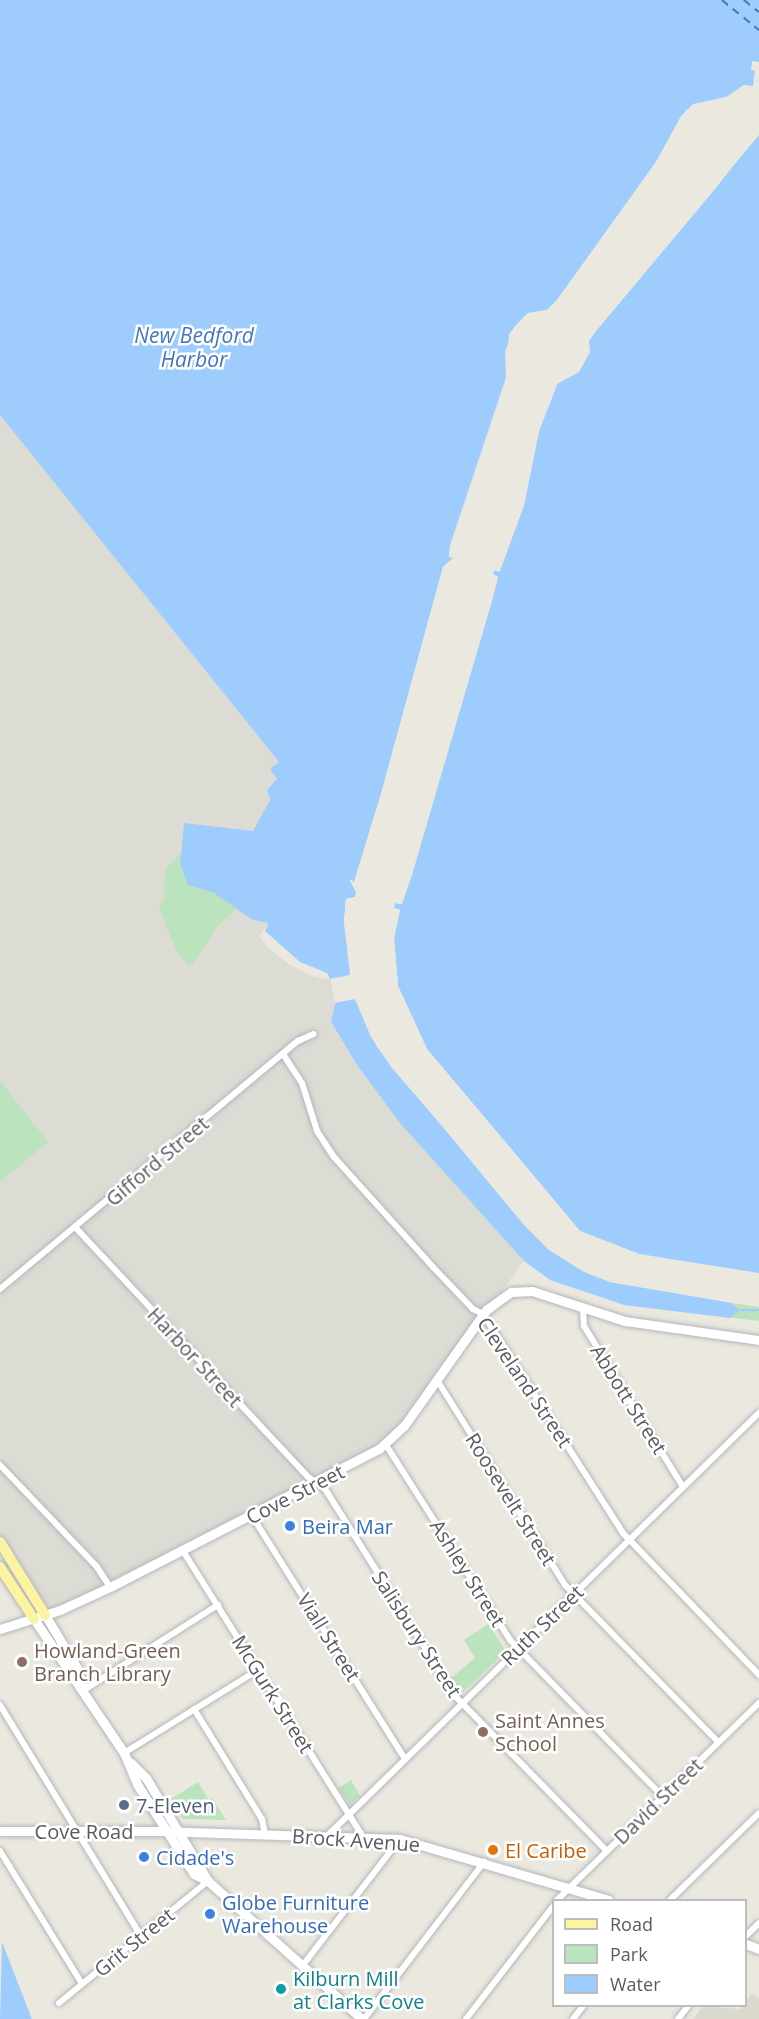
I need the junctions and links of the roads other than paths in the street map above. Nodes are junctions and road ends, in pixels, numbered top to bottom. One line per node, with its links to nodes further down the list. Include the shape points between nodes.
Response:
1 (314, 1034): 2 (street, Gifford Street)
2 (283, 1054): 3 (street, Gifford Street); 6 (street, Cleveland Street, via 302,1083 317,1131 334,1157 433,1268 473,1309)
3 (75, 1227): 4 (street, Gifford Street); 12 (street, Harbor Street)
4 (0, 1289)
5 (583, 1308): 6 (main road, Cove Street, via 532,1292 507,1293); 7 (main road, via 625,1321); 13 (street, Abbott Street, via 584,1326)
6 (483, 1314): 8 (main road, Cove Street); 15 (street, Cleveland Street)
7 (759, 1340)
8 (436, 1380): 10 (main road, Cove Street); 20 (street, Roosevelt Street)
9 (759, 1413): 13 (street, Ruth Street)
10 (386, 1444): 12 (main road, Cove Street); 25 (street, Ashley Street)
11 (0, 1465): 19 (street, via 97,1567)
12 (317, 1483): 14 (main road, Cove Street); 30 (street, Salisbury Street, via 325,1489)
13 (683, 1487): 15 (street, Ruth Street)
14 (252, 1516): 17 (main road, Cove Street); 35 (street, Viall Street)
15 (629, 1540): 20 (street, Ruth Street); 27 (street, Cleveland Street)
16 (0, 1542): 22 (main road)
17 (183, 1551): 19 (main road, Cove Street); 21 (street, McGurk Street)
18 (0, 1567): 23 (main road)
19 (110, 1587): 22 (main road, Cove Street)
20 (574, 1594): 25 (street, Ruth Street); 33 (street, Roosevelt Street)
21 (218, 1605): 26 (street, McGurk Street); 28 (street)
22 (45, 1615): 23 (main road, Cove Street); 28 (main road, via 77,1668)
23 (34, 1619): 24 (main road, Cove Street); 28 (main road)
24 (0, 1629)
25 (518, 1648): 30 (street, Ruth Street); 36 (street, Ashley Street)
26 (258, 1670): 32 (street); 38 (street, McGurk Street)
27 (759, 1675)
28 (84, 1690): 34 (main road)
29 (759, 1702): 33 (street, David Street)
30 (462, 1703): 35 (street, Ruth Street); 48 (street, Salisbury Street)
31 (0, 1705): 40 (street)
32 (194, 1709): 34 (street); 43 (street, via 262,1819)
33 (718, 1742): 36 (street, David Street)
34 (126, 1757): 41 (main road, via 137,1784); 42 (main road, via 146,1778)
35 (405, 1759): 38 (street, Ruth Street)
36 (662, 1796): 48 (street, David Street)
37 (759, 1813): 54 (street)
38 (349, 1814): 44 (street, Ruth Street); 45 (street, McGurk Street)
39 (0, 1831): 40 (main road, Cove Road)
40 (77, 1831): 41 (main road, Cove Road); 58 (street)
41 (167, 1832): 42 (main road, Brock Avenue); 50 (main road, via 194,1874)
42 (180, 1832): 43 (main road, Brock Avenue); 50 (main road)
43 (265, 1834): 44 (main road, Brock Avenue)
44 (326, 1836): 45 (main road, Brock Avenue)
45 (364, 1838): 46 (main road, Brock Avenue)
46 (399, 1839): 49 (main road, Brock Avenue); 59 (street)
47 (0, 1851): 60 (street)
48 (607, 1851): 51 (street, David Street)
49 (484, 1862): 51 (main road, Brock Avenue); 64 (street)
50 (208, 1881): 58 (street, Grit Street); 59 (main road)
51 (569, 1888): 52 (street, David Street); 53 (main road, Brock Avenue)
52 (558, 1899)
53 (605, 1899)
54 (671, 1899)
55 (552, 1908): 65 (street)
56 (759, 1923): 57 (street)
57 (747, 1935)
58 (141, 1936): 60 (street, Grit Street)
59 (303, 1965): 64 (main road)
60 (82, 1984): 61 (street, Grit Street)
61 (59, 2003)
62 (582, 2007): 66 (street)
63 (687, 2007): 67 (street)
64 (363, 2019)
65 (466, 2019)
66 (573, 2019)
67 (678, 2019)

